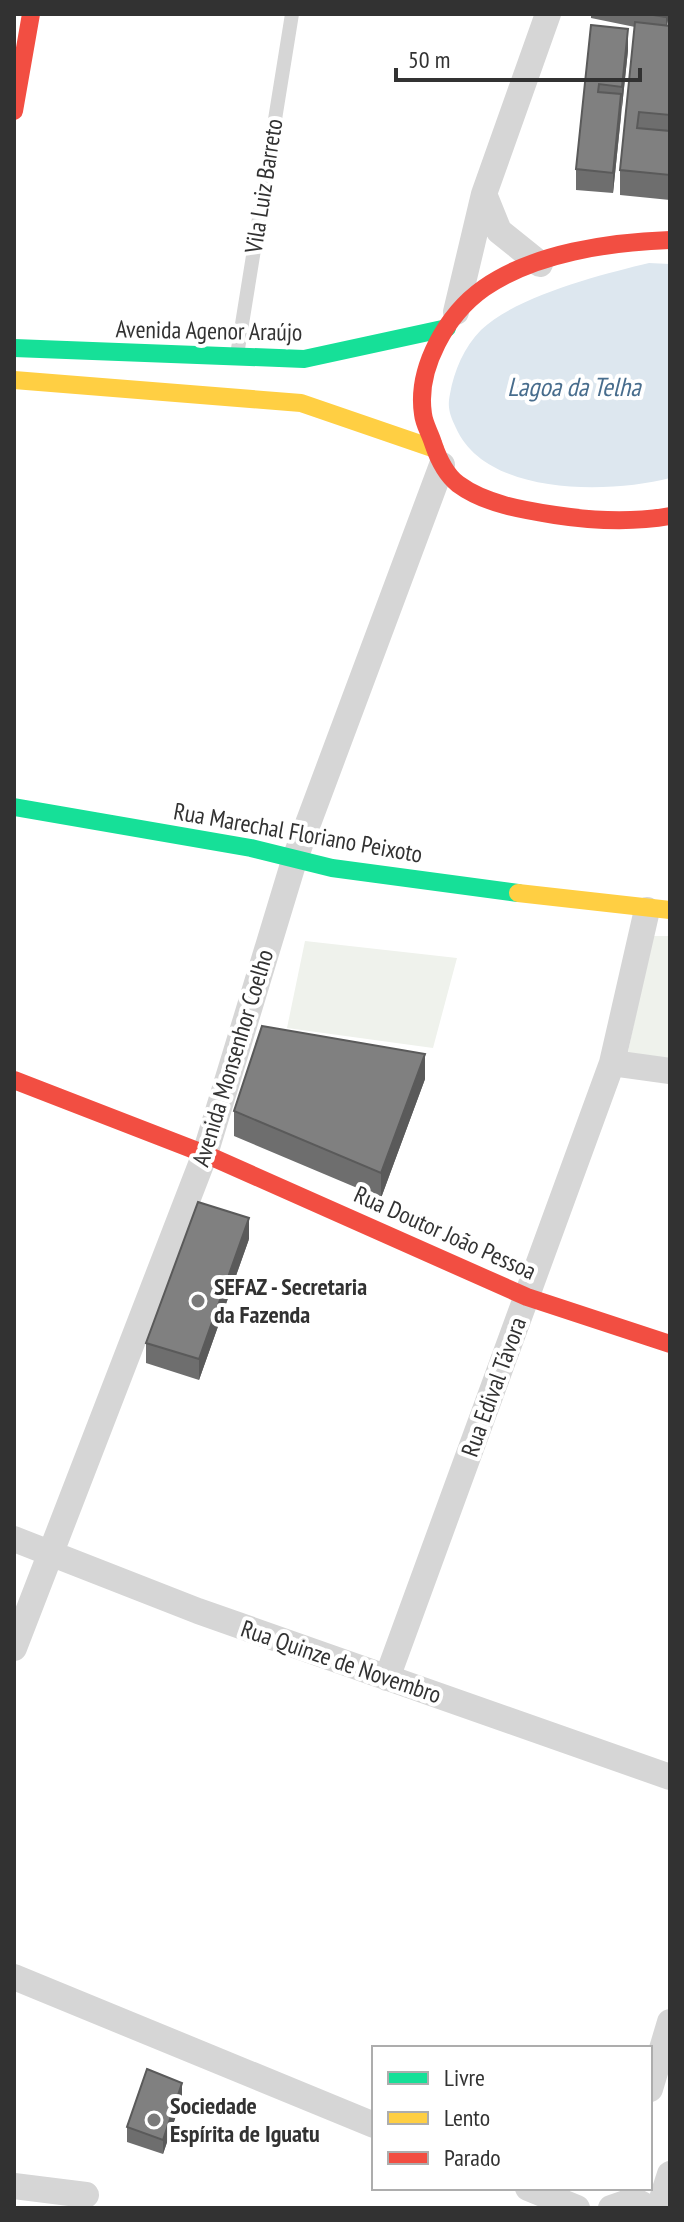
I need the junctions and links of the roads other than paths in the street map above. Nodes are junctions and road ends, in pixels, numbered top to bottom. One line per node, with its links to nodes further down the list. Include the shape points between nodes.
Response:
1 (31, 14): 4 (street)
2 (292, 14): 10 (lane, Vila Luiz Barreto)
3 (548, 14): 5 (street)
4 (14, 111)
5 (484, 194): 7 (street, via 499,231); 8 (street)
6 (670, 240): 7 (street, via 596,247)
7 (540, 264): 8 (street, via 485,287)
8 (451, 323): 10 (street, Avenida Agenor Araújo, via 304,359); 12 (street, via 432,355 425,385 423,413)
9 (14, 348): 10 (street, Avenida Agenor Araújo)
10 (237, 359)
11 (14, 380): 12 (street, via 301,403)
12 (438, 457): 13 (street, via 457,483 527,510 593,521); 15 (street, Avenida Monsenhor Coelho)
13 (670, 516)
14 (14, 807): 15 (street, Rua Marechal Floriano Peixoto, via 251,848)
15 (294, 861): 16 (street, Rua Marechal Floriano Peixoto); 20 (street, Avenida Monsenhor Coelho)
16 (658, 910): 17 (street, Rua Edival Távora)
17 (612, 1063): 18 (street); 21 (street, Rua Edival Távora)
18 (670, 1071)
19 (14, 1080): 20 (street, Rua Doutor João Pessoa)
20 (205, 1154): 21 (street, Rua Doutor João Pessoa); 24 (street, Avenida Monsenhor Coelho)
21 (527, 1297): 22 (street, Rua Doutor João Pessoa); 26 (street, Rua Edival Távora)
22 (670, 1344)
23 (14, 1539): 24 (street, Rua Quinze de Novembro)
24 (50, 1553): 25 (street, Avenida Monsenhor Coelho); 26 (street, Rua Quinze de Novembro)
25 (14, 1648)
26 (387, 1678): 27 (street, Rua Quinze de Novembro)
27 (670, 1777)
28 (14, 1977): 31 (street)
29 (670, 2022): 30 (street)
30 (652, 2082)
31 (372, 2124)
32 (670, 2174): 39 (street)
33 (14, 2186): 35 (street)
34 (533, 2190): 37 (street)
35 (86, 2195)
36 (615, 2200): 38 (street, via 634,2200)
37 (577, 2208)
38 (649, 2208)
39 (659, 2208)

